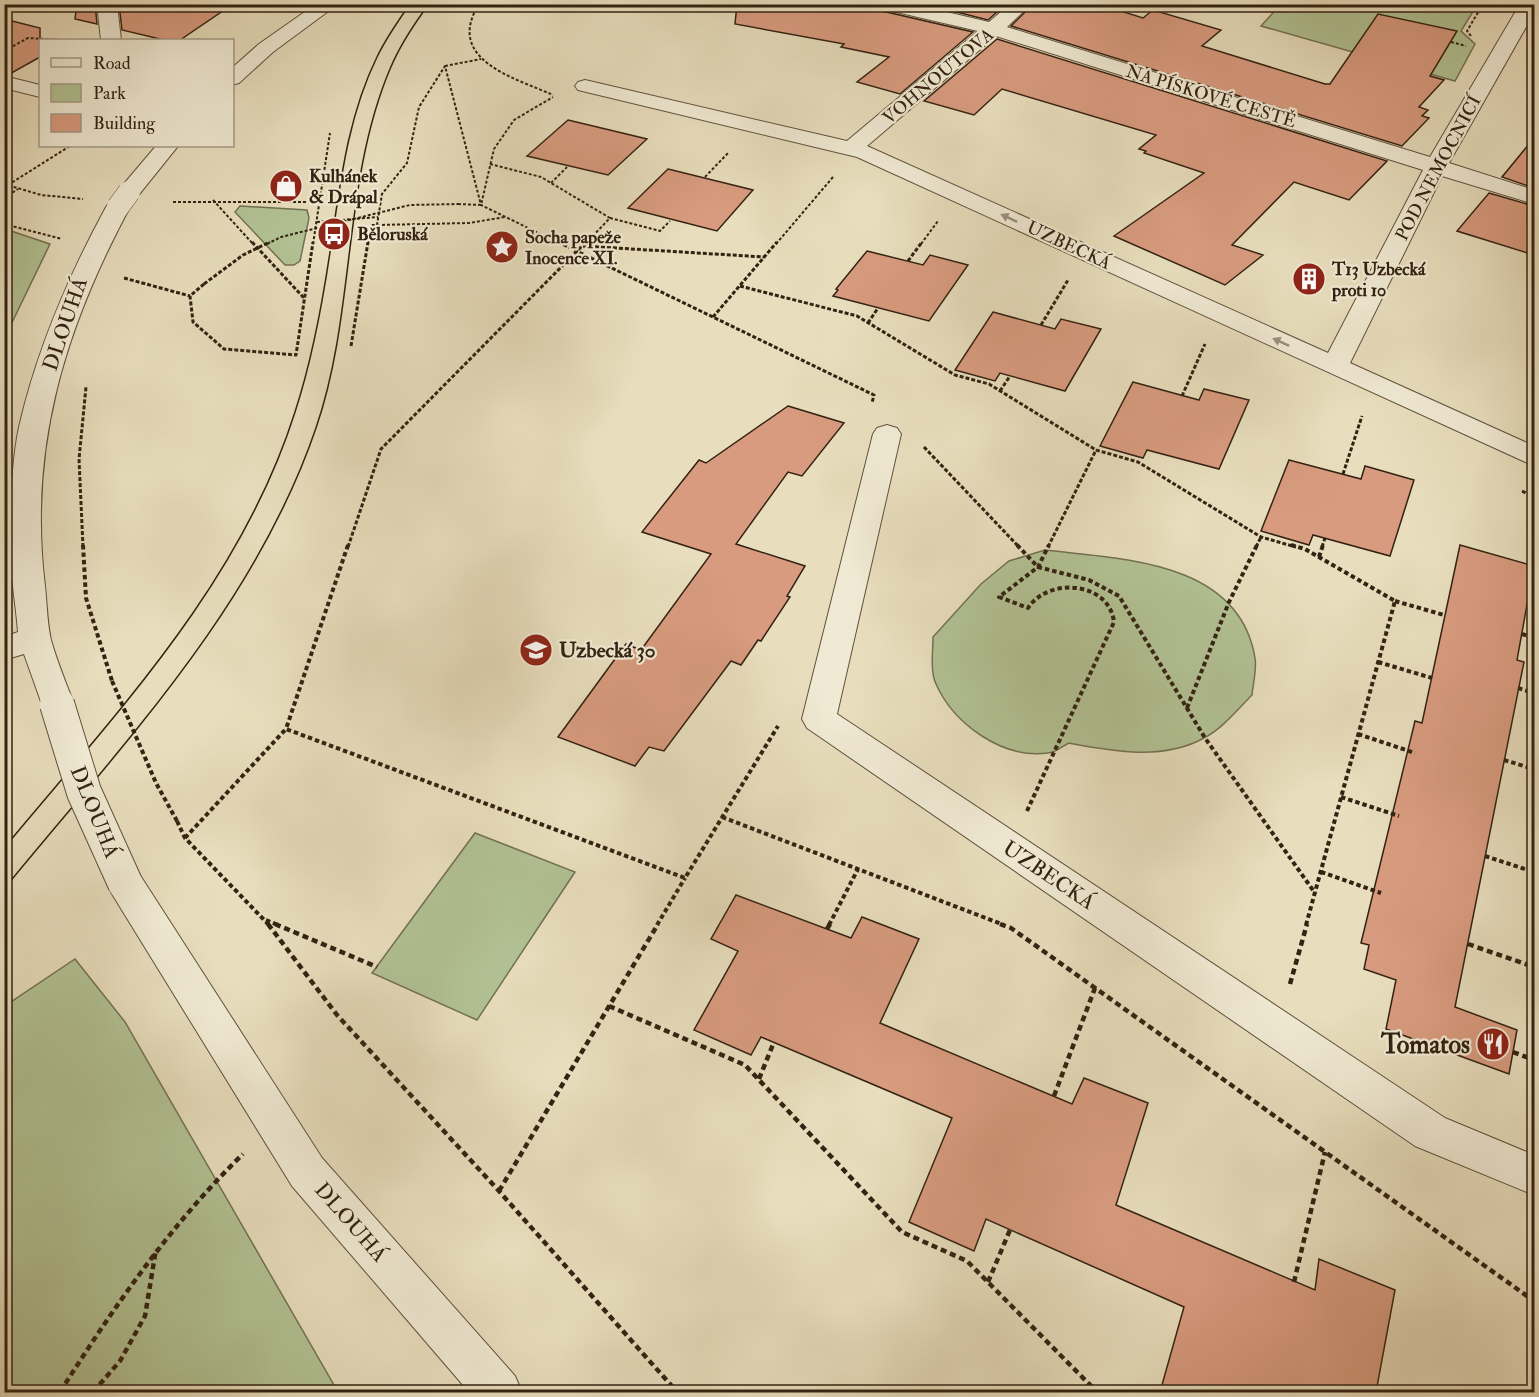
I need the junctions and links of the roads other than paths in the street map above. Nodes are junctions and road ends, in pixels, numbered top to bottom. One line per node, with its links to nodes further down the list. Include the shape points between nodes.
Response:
1 (107, 4): 7 (street)
2 (329, 4): 8 (street, via 266,48)
3 (886, 4): 6 (street, NA PÍSKOVÉ CESTĚ)
4 (1022, 4): 6 (street, VOHNOUTOVA)
5 (1530, 4): 14 (street, POD NEMOCNICÍ)
6 (994, 29): 13 (street, VOHNOUTOVA); 14 (street, NA PÍSKOVÉ CESTĚ)
7 (111, 39)
8 (234, 77)
9 (4, 82): 11 (street)
10 (585, 86): 13 (street, UZBECKÁ)
11 (39, 91)
12 (166, 147): 19 (street, DLOUHÁ, via 124,200 86,266 66,313 33,428 25,548)
13 (852, 148): 16 (street, UZBECKÁ, one-way to 13)
14 (1436, 166): 15 (street, NA PÍSKOVÉ CESTĚ); 16 (street, POD NEMOCNICÍ)
15 (1534, 197)
16 (1335, 366): 18 (street, UZBECKÁ)
17 (880, 414): 21 (street, UZBECKÁ, via 819,719 1430,1132)
18 (1534, 457)
19 (35, 638): 20 (street); 22 (street, DLOUHÁ, bridge, via 84,792 125,884 307,1172)
20 (4, 649)
21 (1534, 1174)
22 (499, 1392)

